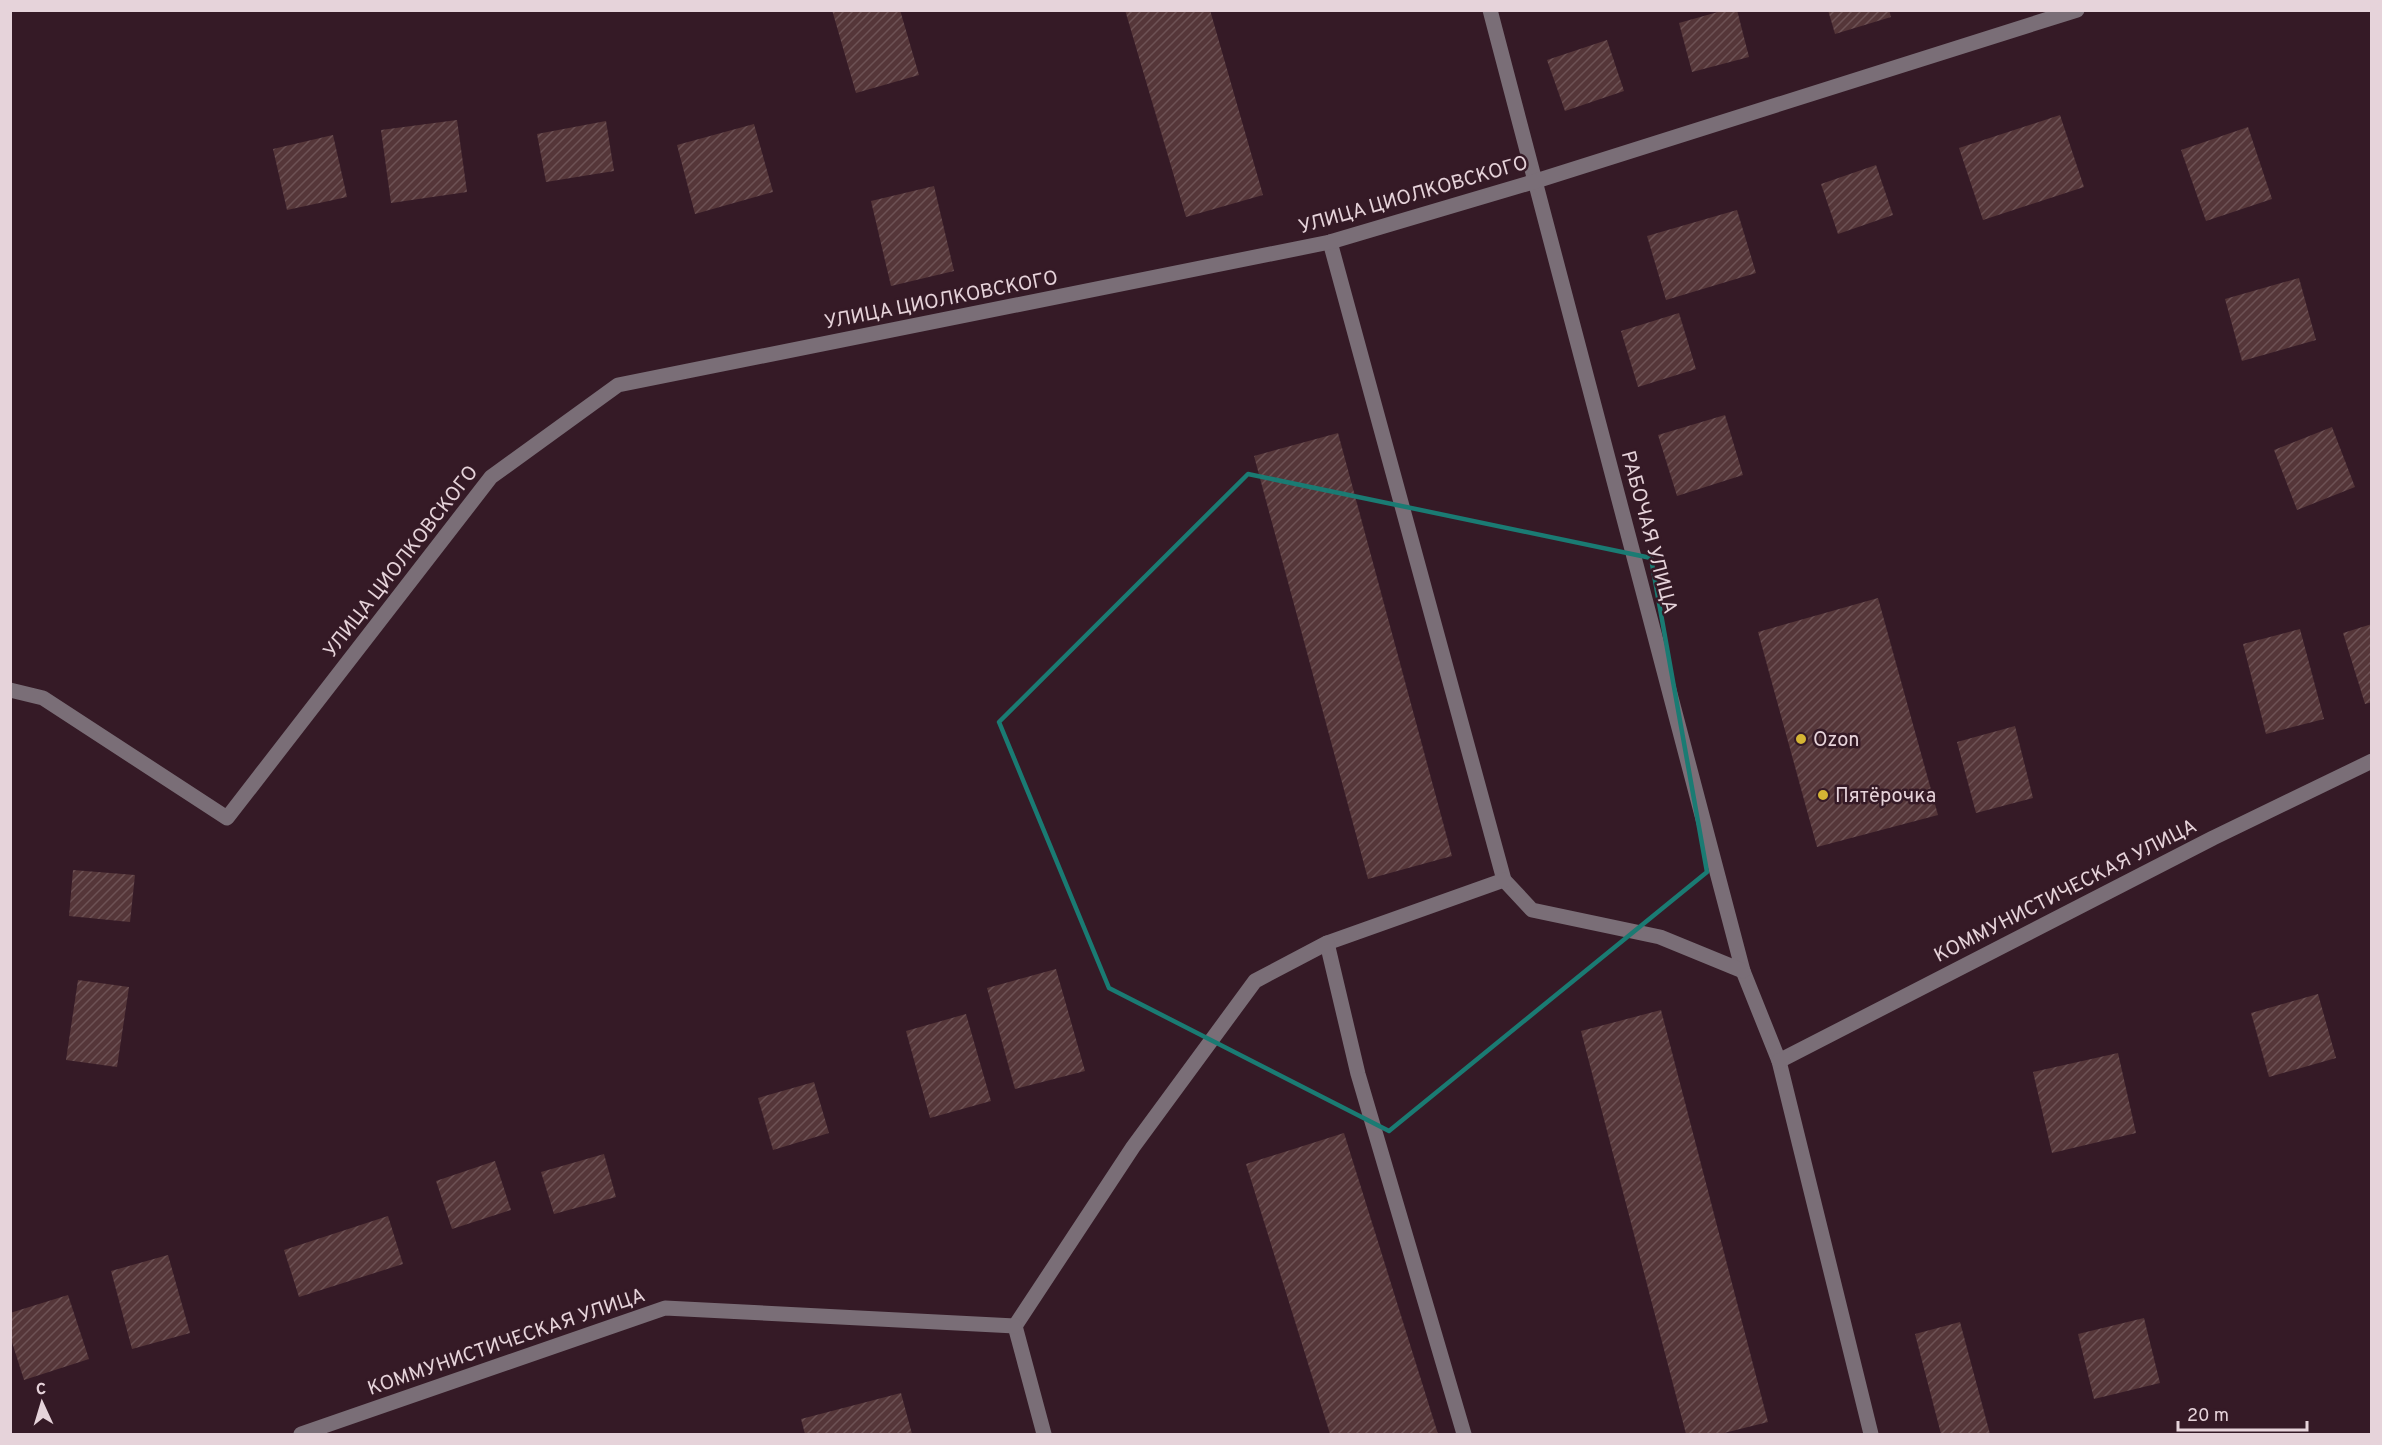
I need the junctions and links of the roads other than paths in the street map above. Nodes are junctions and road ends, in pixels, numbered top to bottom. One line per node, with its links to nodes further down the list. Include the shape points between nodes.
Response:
1 (1490, 10): 3 (street, РАБОЧАЯ УЛИЦА)
2 (2077, 10): 3 (street, УЛИЦА ЦИОЛКОВСКОГО)
3 (1536, 181): 4 (street, УЛИЦА ЦИОЛКОВСКОГО); 9 (street, РАБОЧАЯ УЛИЦА)
4 (1330, 242): 5 (street, УЛИЦА ЦИОЛКОВСКОГО, via 618,385 491,477 226,818 43,698); 7 (street)
5 (10, 690)
6 (2372, 761): 10 (street, КОММУНИСТИЧЕСКАЯ УЛИЦА, via 2213,838)
7 (1504, 880): 8 (street); 9 (street, via 1532,910 1660,937)
8 (1327, 943): 11 (street, via 1256,981 1133,1147); 14 (street, via 1358,1074)
9 (1743, 971): 10 (street, РАБОЧАЯ УЛИЦА)
10 (1779, 1061): 15 (street, РАБОЧАЯ УЛИЦА)
11 (1015, 1326): 12 (street, КОММУНИСТИЧЕСКАЯ УЛИЦА, via 665,1308); 13 (street)
12 (301, 1434)
13 (1044, 1434)
14 (1464, 1434)
15 (1871, 1434)

